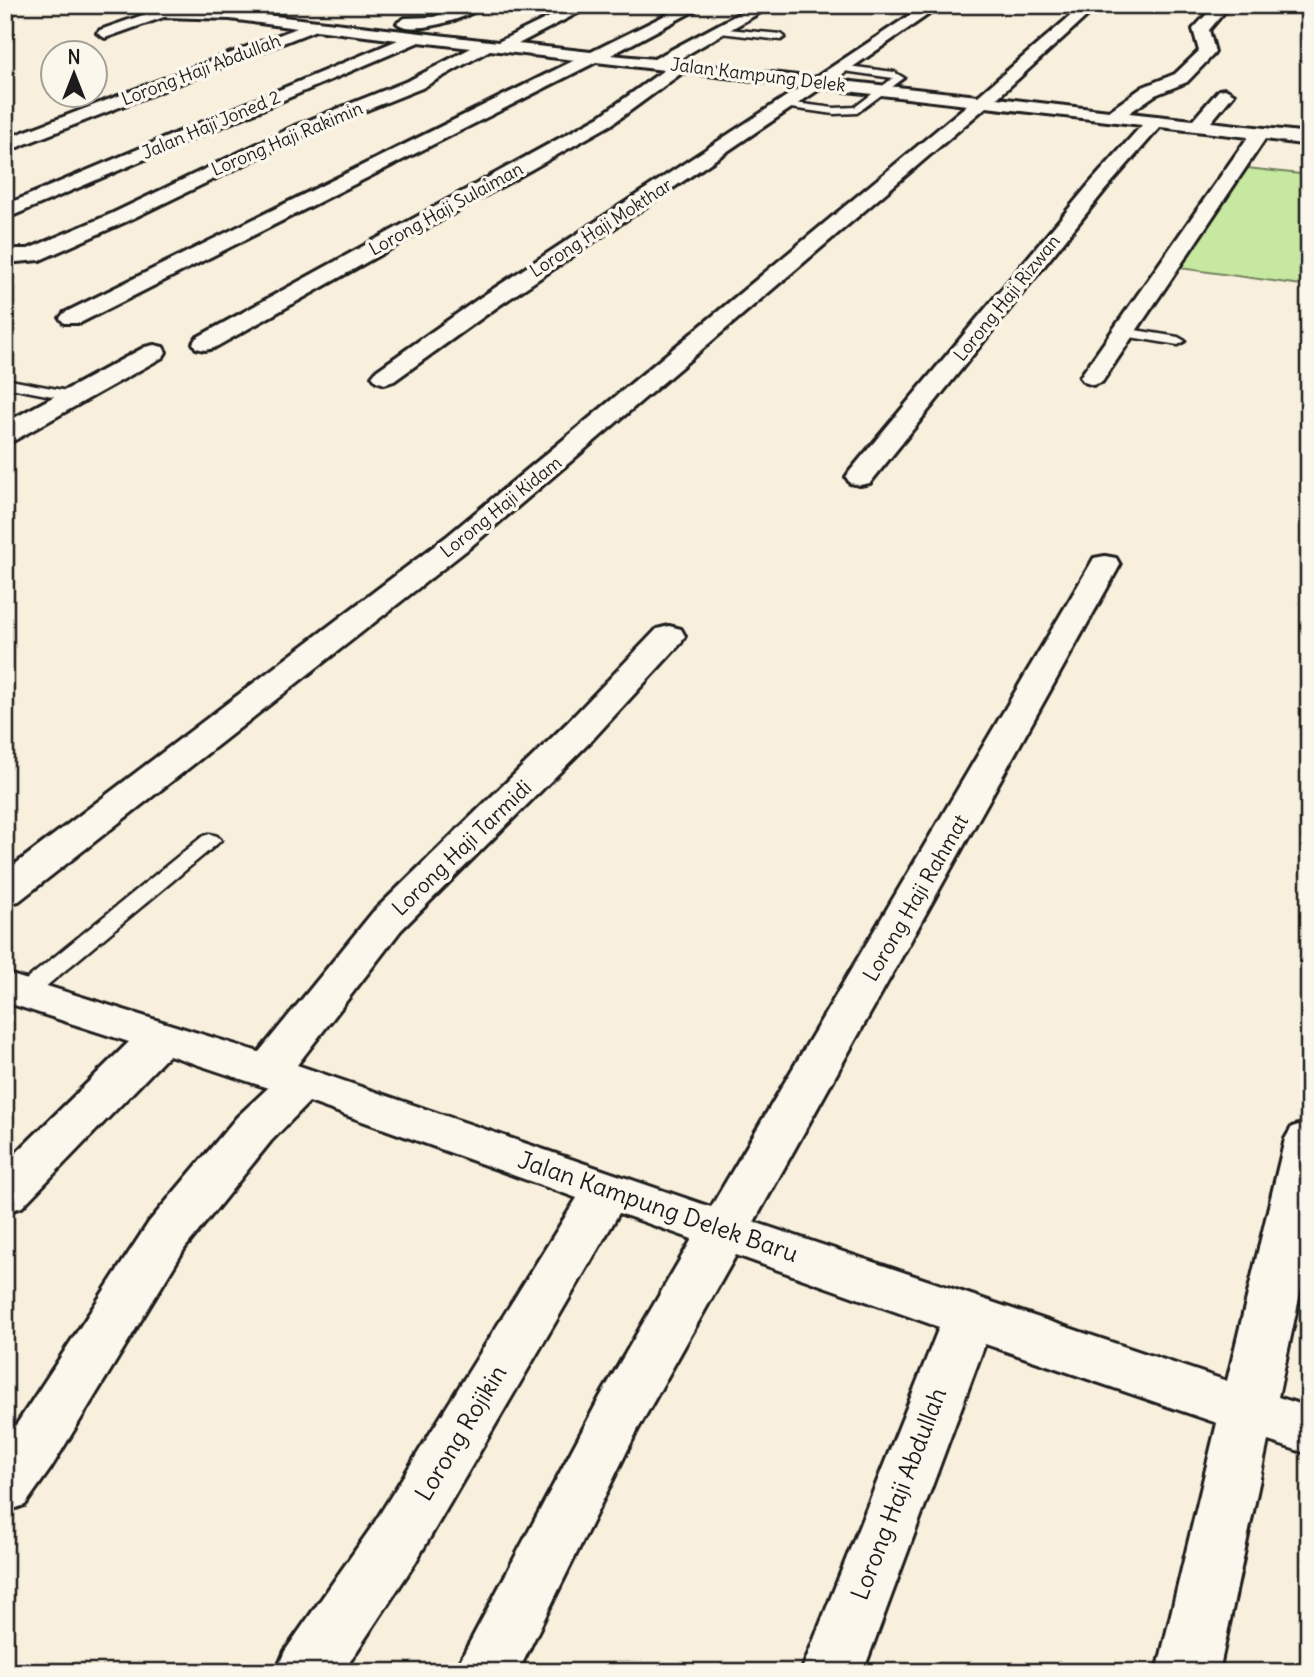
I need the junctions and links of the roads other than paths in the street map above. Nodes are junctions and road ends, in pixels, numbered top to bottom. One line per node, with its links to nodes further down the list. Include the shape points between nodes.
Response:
1 (477, 5): 10 (street)
2 (586, 5): 18 (street, Lorong Haji Rakimin)
3 (698, 5): 23 (street)
4 (766, 5): 12 (street, Lorong Haji Sulaiman)
5 (858, 5): 9 (lane)
6 (1092, 5): 29 (street, Lorong Haji Kidam)
7 (1223, 5): 31 (street, via 1201,29 1207,52 1181,78 1149,90)
8 (217, 8): 11 (street, Jalan Kampung Delek); 13 (street, Jalan Kampung Delek, via 163,12)
9 (930, 9): 25 (street, Lorong Haji Mokthar)
10 (436, 21): 14 (street, via 408,23); 15 (street, Jalan Haji Joned 2)
11 (318, 26): 14 (street, Jalan Kampung Delek); 17 (street, Lorong Haji Abdullah)
12 (720, 30): 16 (lane); 24 (street, Lorong Haji Sulaiman)
13 (105, 33)
14 (378, 33): 15 (street, Jalan Kampung Delek)
15 (409, 36): 18 (street, Jalan Kampung Delek); 22 (street, Jalan Haji Joned 2)
16 (781, 37)
17 (274, 42): 19 (street); 36 (street, Lorong Haji Abdullah)
18 (495, 45): 23 (street, Jalan Kampung Delek); 38 (street, Lorong Haji Rakimin, via 86,232 32,255)
19 (312, 47)
20 (338, 50): 22 (street)
21 (712, 50): 24 (street)
22 (376, 54): 37 (street, Jalan Haji Joned 2)
23 (592, 56): 24 (street, Jalan Kampung Delek, via 658,64); 39 (street)
24 (685, 57): 26 (street, Jalan Kampung Delek); 42 (street, Lorong Haji Sulaiman, via 606,120)
25 (840, 68): 26 (street, Lorong Haji Mokthar); 27 (lane, via 898,76)
26 (819, 82): 27 (street, Jalan Kampung Delek); 30 (street, Lorong Haji Mokthar)
27 (885, 90): 29 (street, Jalan Kampung Delek); 30 (lane, via 857,110)
28 (1225, 94): 33 (street)
29 (981, 101): 31 (street, Jalan Kampung Delek); 53 (street, Lorong Haji Kidam, via 457,543)
30 (786, 105): 44 (street, Lorong Haji Mokthar)
31 (1114, 116): 32 (street, Jalan Kampung Delek)
32 (1156, 121): 33 (street, Jalan Kampung Delek); 49 (street, Lorong Haji Rizwan)
33 (1198, 126): 34 (street, Jalan Kampung Delek)
34 (1260, 133): 35 (street, Jalan Kampung Delek); 40 (street)
35 (1309, 139)
36 (5, 146)
37 (5, 213)
38 (5, 256)
39 (72, 318)
40 (1123, 332): 41 (lane); 45 (street)
41 (1178, 341)
42 (205, 343)
43 (155, 352): 47 (street)
44 (385, 376)
45 (1093, 377)
46 (5, 383): 47 (lane)
47 (74, 396): 48 (street)
48 (5, 434)
49 (860, 477)
50 (1105, 565): 60 (street, Lorong Haji Rahmat)
51 (669, 636): 56 (street, Lorong Haji Tarmidi, via 580,731 387,921)
52 (210, 840): 54 (lane)
53 (5, 892)
54 (15, 990): 55 (street, Jalan Kampung Delek Baru)
55 (160, 1037): 56 (street, Jalan Kampung Delek Baru); 59 (street)
56 (284, 1077): 58 (street, Jalan Kampung Delek Baru); 64 (street, Lorong Haji Tarmidi, via 254,1129 167,1235)
57 (1309, 1139): 62 (street)
58 (608, 1189): 60 (street, Jalan Kampung Delek Baru); 65 (street, Lorong Rojikin, via 394,1545)
59 (5, 1194)
60 (726, 1230): 61 (street, Jalan Kampung Delek Baru); 66 (street, Lorong Haji Rahmat, via 619,1413)
61 (969, 1317): 62 (street, Jalan Kampung Delek Baru); 67 (street, Lorong Haji Abdullah)
62 (1248, 1410): 63 (street, Jalan Kampung Delek Baru); 68 (street)
63 (1309, 1431)
64 (5, 1487)
65 (307, 1672)
66 (485, 1672)
67 (832, 1672)
68 (1188, 1672)

